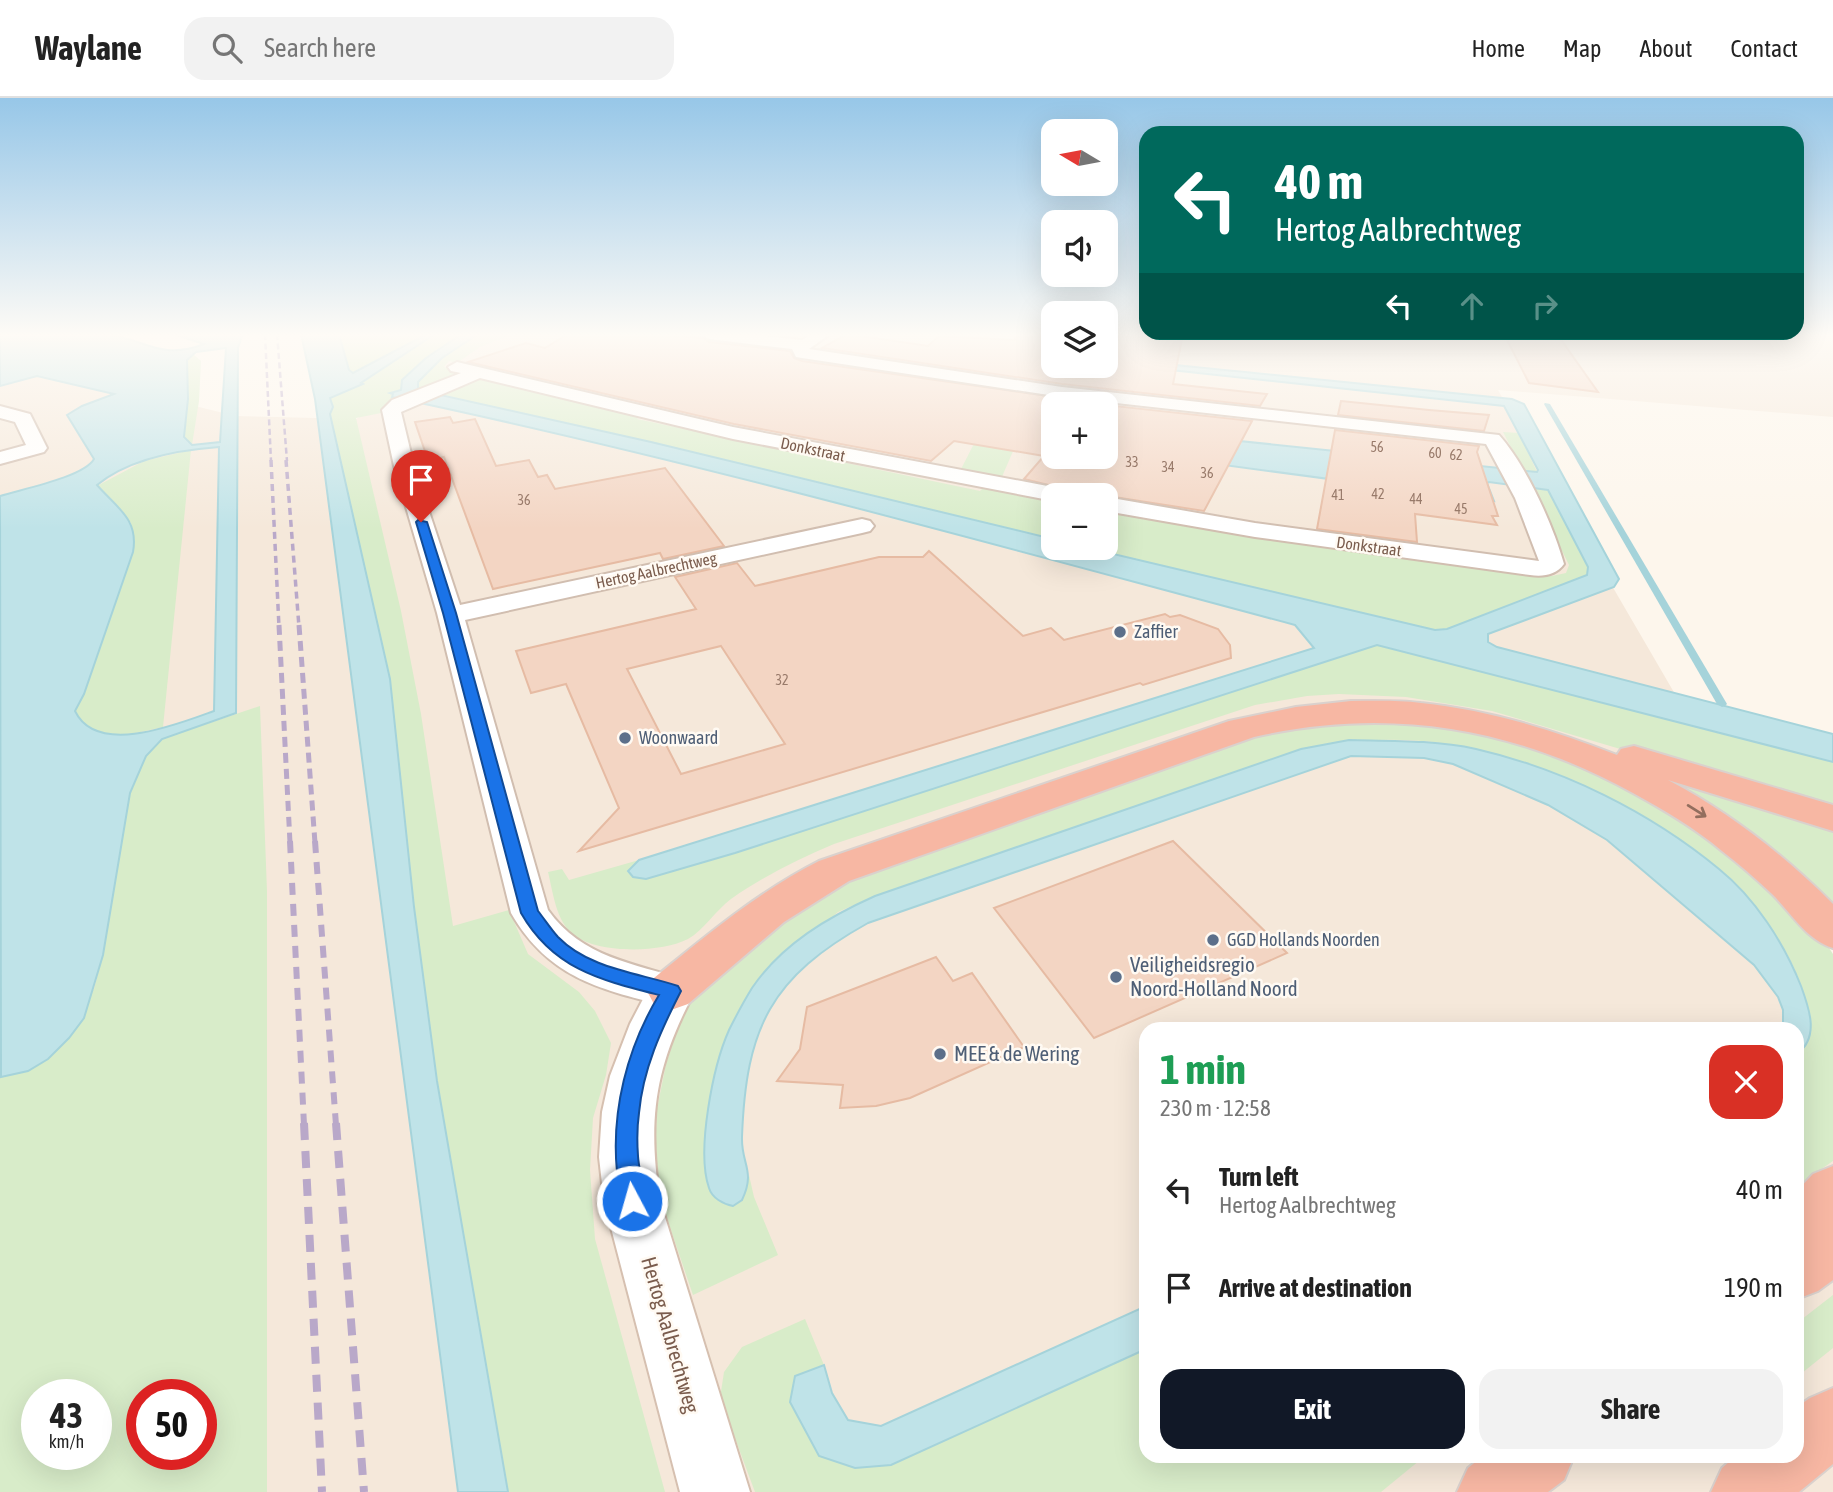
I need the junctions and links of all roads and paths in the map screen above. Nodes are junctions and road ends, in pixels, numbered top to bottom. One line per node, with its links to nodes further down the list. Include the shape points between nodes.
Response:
1 (411, 399): 9 (street, via 392,408 391,415)
2 (592, 399): 6 (street, Donkstraat, via 757,438)
3 (1128, 399): 7 (street, Donkstraat, via 1486,437 1498,443 1510,465 1552,564 1530,568)
4 (0, 412): 5 (street, via 23,418 37,448)
5 (0, 458)
6 (1041, 492)
7 (1118, 506)
8 (862, 526): 9 (street, Hertog Aalbrechtweg)
9 (450, 615): 12 (street, via 533,918 570,957 610,975)
10 (1833, 818): 12 (highway, via 1478,714 1419,704 1314,704 1238,720 814,863 765,889 709,933)
11 (1833, 931): 12 (highway, one-way to 11, via 768,908 834,871 1242,729 1292,717 1351,711 1409,713 1483,724 1566,748 1637,777 1715,823 1760,858 1802,895)
12 (671, 991): 21 (main road, Hertog Aalbrechtweg, via 638,1062 626,1154 632,1201)
13 (1833, 1192): 14 (highway)
14 (1804, 1226)
15 (1833, 1246): 16 (highway)
16 (1804, 1265)
17 (1833, 1421): 18 (highway)
18 (1804, 1444)
19 (1531, 1463): 22 (highway)
20 (1781, 1463): 23 (highway)
21 (715, 1492)
22 (1492, 1492)
23 (1746, 1492)

